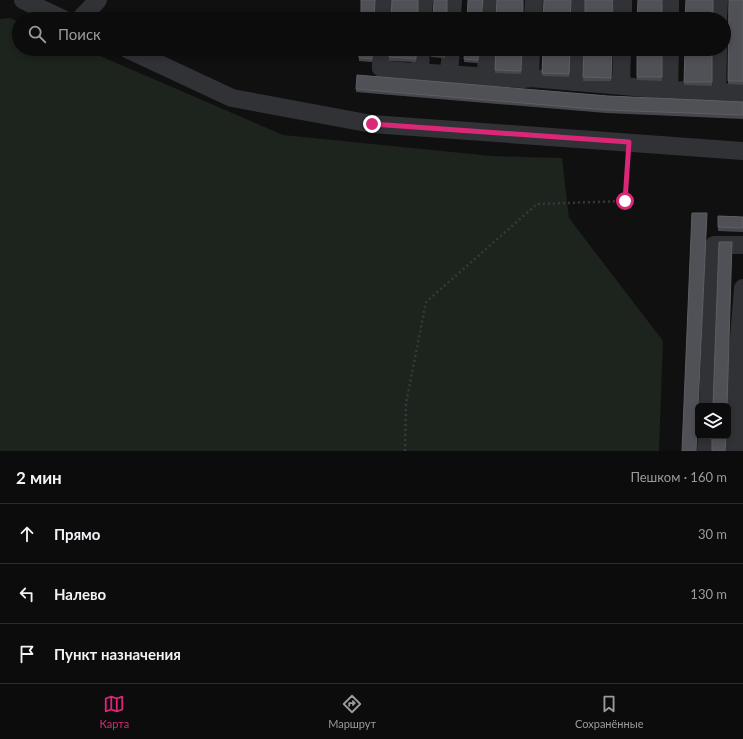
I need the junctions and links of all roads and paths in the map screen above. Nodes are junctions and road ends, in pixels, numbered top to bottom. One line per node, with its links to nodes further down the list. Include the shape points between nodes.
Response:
1 (22, 0): 12 (street)
2 (98, 0): 13 (street)
3 (383, 0): 14 (street)
4 (424, 0): 15 (street)
5 (453, 0): 16 (street)
6 (488, 0): 17 (street)
7 (534, 0): 18 (street)
8 (578, 0): 19 (street)
9 (623, 0): 20 (street)
10 (670, 0): 21 (street)
11 (719, 0): 22 (street)
12 (48, 12)
13 (87, 12)
14 (382, 12)
15 (423, 12)
16 (452, 12)
17 (488, 12)
18 (533, 12)
19 (577, 12)
20 (622, 12)
21 (670, 12)
22 (718, 12)
23 (142, 56): 42 (street, via 232,98 357,122)
24 (381, 56): 33 (street, via 380,68)
25 (421, 56): 33 (street)
26 (451, 56): 34 (street)
27 (487, 56): 35 (street)
28 (532, 56): 36 (street)
29 (575, 56): 37 (street)
30 (622, 56): 38 (street)
31 (670, 56): 39 (street)
32 (718, 56): 40 (street)
33 (420, 71): 34 (street)
34 (450, 73): 35 (street)
35 (486, 76): 36 (street)
36 (530, 78): 37 (street)
37 (574, 82): 38 (street)
38 (621, 85): 39 (street)
39 (669, 90): 40 (street)
40 (716, 92): 41 (street)
41 (743, 93)
42 (629, 142): 43 (street); 48 (path, via 625,201 537,204 426,302 406,403)
43 (743, 151)
44 (743, 244): 46 (street, via 714,244)
45 (743, 288): 50 (street)
46 (708, 403)
47 (707, 439): 49 (street)
48 (405, 451)
49 (706, 451)
50 (734, 451)

